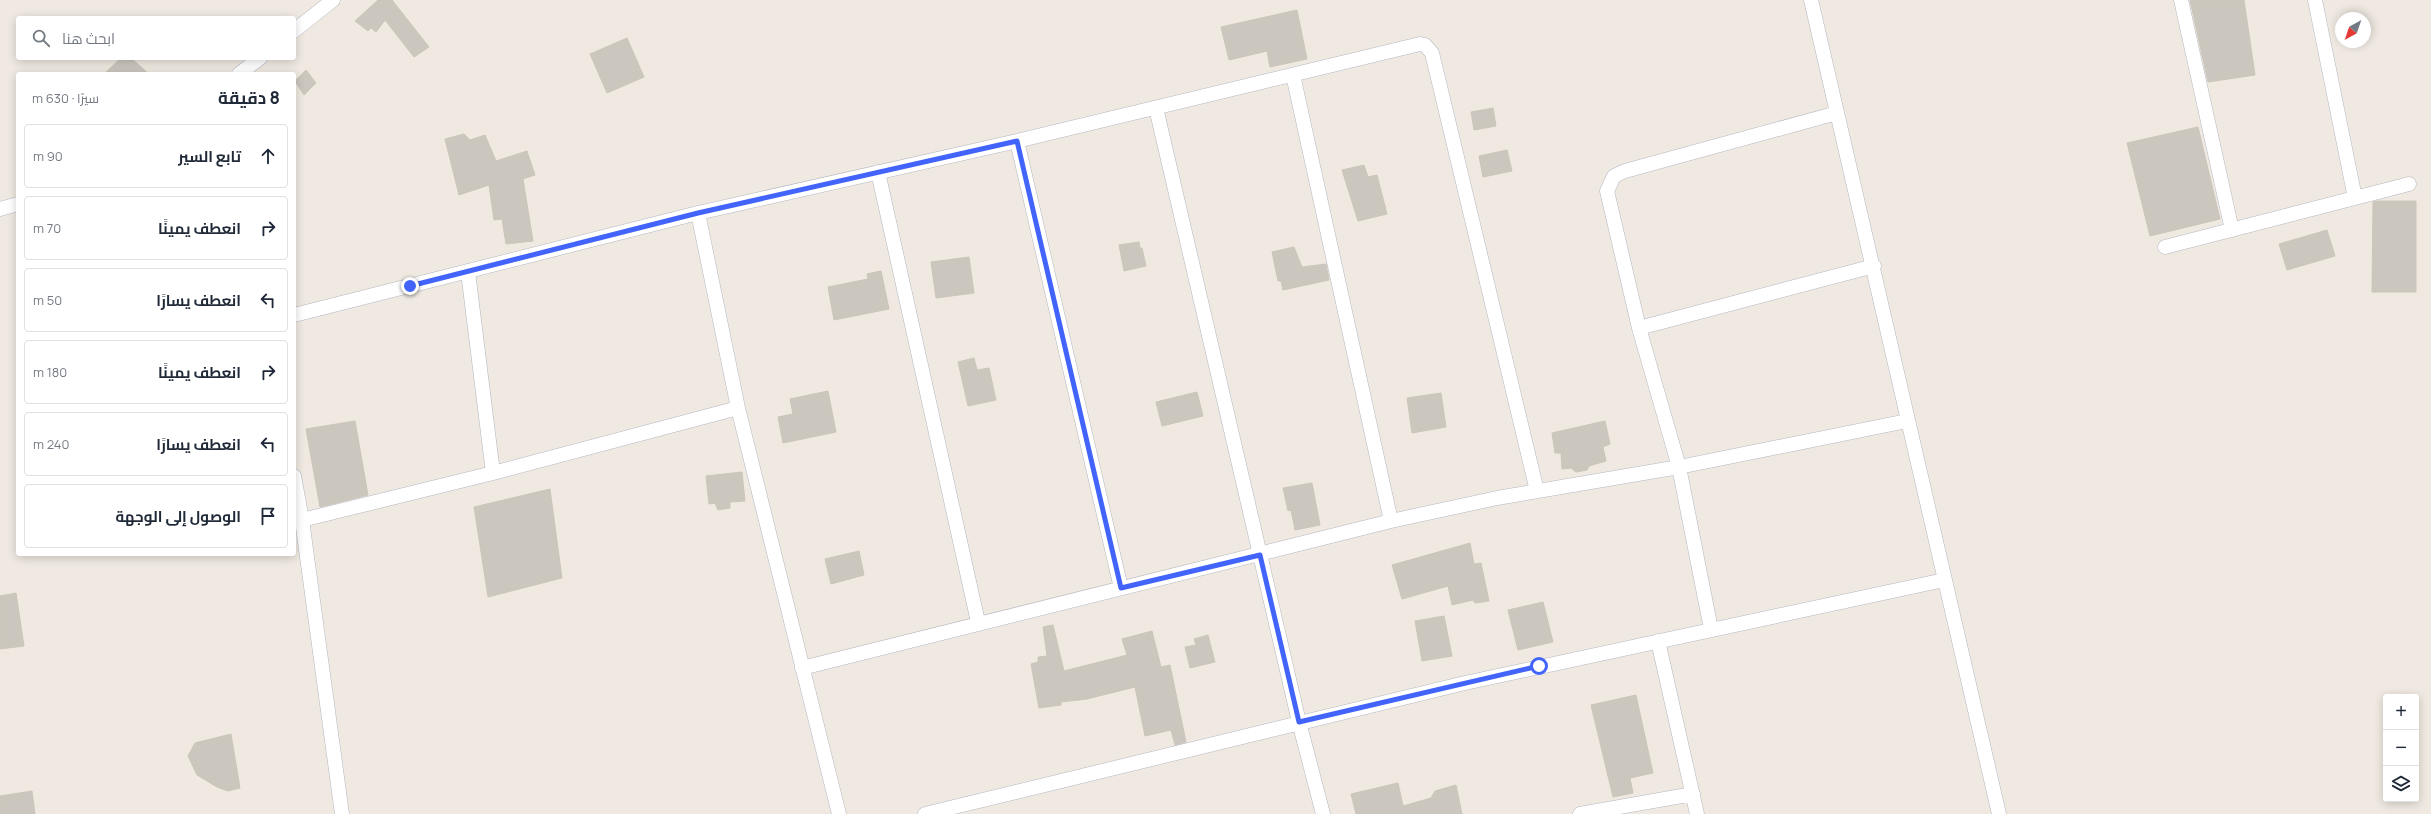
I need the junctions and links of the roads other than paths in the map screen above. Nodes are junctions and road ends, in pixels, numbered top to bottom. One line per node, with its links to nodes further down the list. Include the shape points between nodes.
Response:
1 (333, 0): 5 (street)
2 (1810, 0): 10 (street)
3 (2181, 0): 18 (street)
4 (2316, 0): 14 (street)
5 (296, 29)
6 (258, 60): 7 (street)
7 (242, 72)
8 (1293, 75): 9 (street); 29 (street, via 1414,45 1425,45 1432,53); 31 (street)
9 (1156, 108): 11 (street); 32 (street)
10 (1837, 113): 20 (street); 23 (street, via 1614,176 1607,191)
11 (1017, 141): 12 (street); 34 (street)
12 (878, 172): 17 (street); 35 (street)
13 (2409, 184): 14 (street)
14 (2355, 198): 18 (street)
15 (16, 205): 16 (street)
16 (0, 209)
17 (698, 213): 21 (street); 24 (street)
18 (2232, 230): 19 (street)
19 (2165, 247)
20 (1874, 266): 23 (street); 25 (street)
21 (468, 272): 22 (street); 27 (street)
22 (296, 315)
23 (1639, 328): 26 (street)
24 (738, 408): 27 (street); 38 (street)
25 (1907, 421): 26 (street); 33 (street)
26 (1679, 467): 29 (street); 36 (street)
27 (493, 473): 30 (street)
28 (296, 487): 30 (street)
29 (1537, 491): 31 (street)
30 (302, 520): 41 (street)
31 (1391, 521): 32 (street)
32 (1260, 555): 34 (street); 39 (street)
33 (1944, 580): 36 (street); 47 (street)
34 (1121, 588): 35 (street)
35 (978, 622): 38 (street)
36 (1711, 630): 37 (street)
37 (1658, 641): 39 (street); 40 (street)
38 (802, 668): 42 (street)
39 (1299, 722): 43 (street); 44 (street)
40 (1693, 794): 45 (street); 46 (street)
41 (342, 814)
42 (839, 814)
43 (925, 814)
44 (1323, 814)
45 (1580, 814)
46 (1697, 814)
47 (1999, 814)

